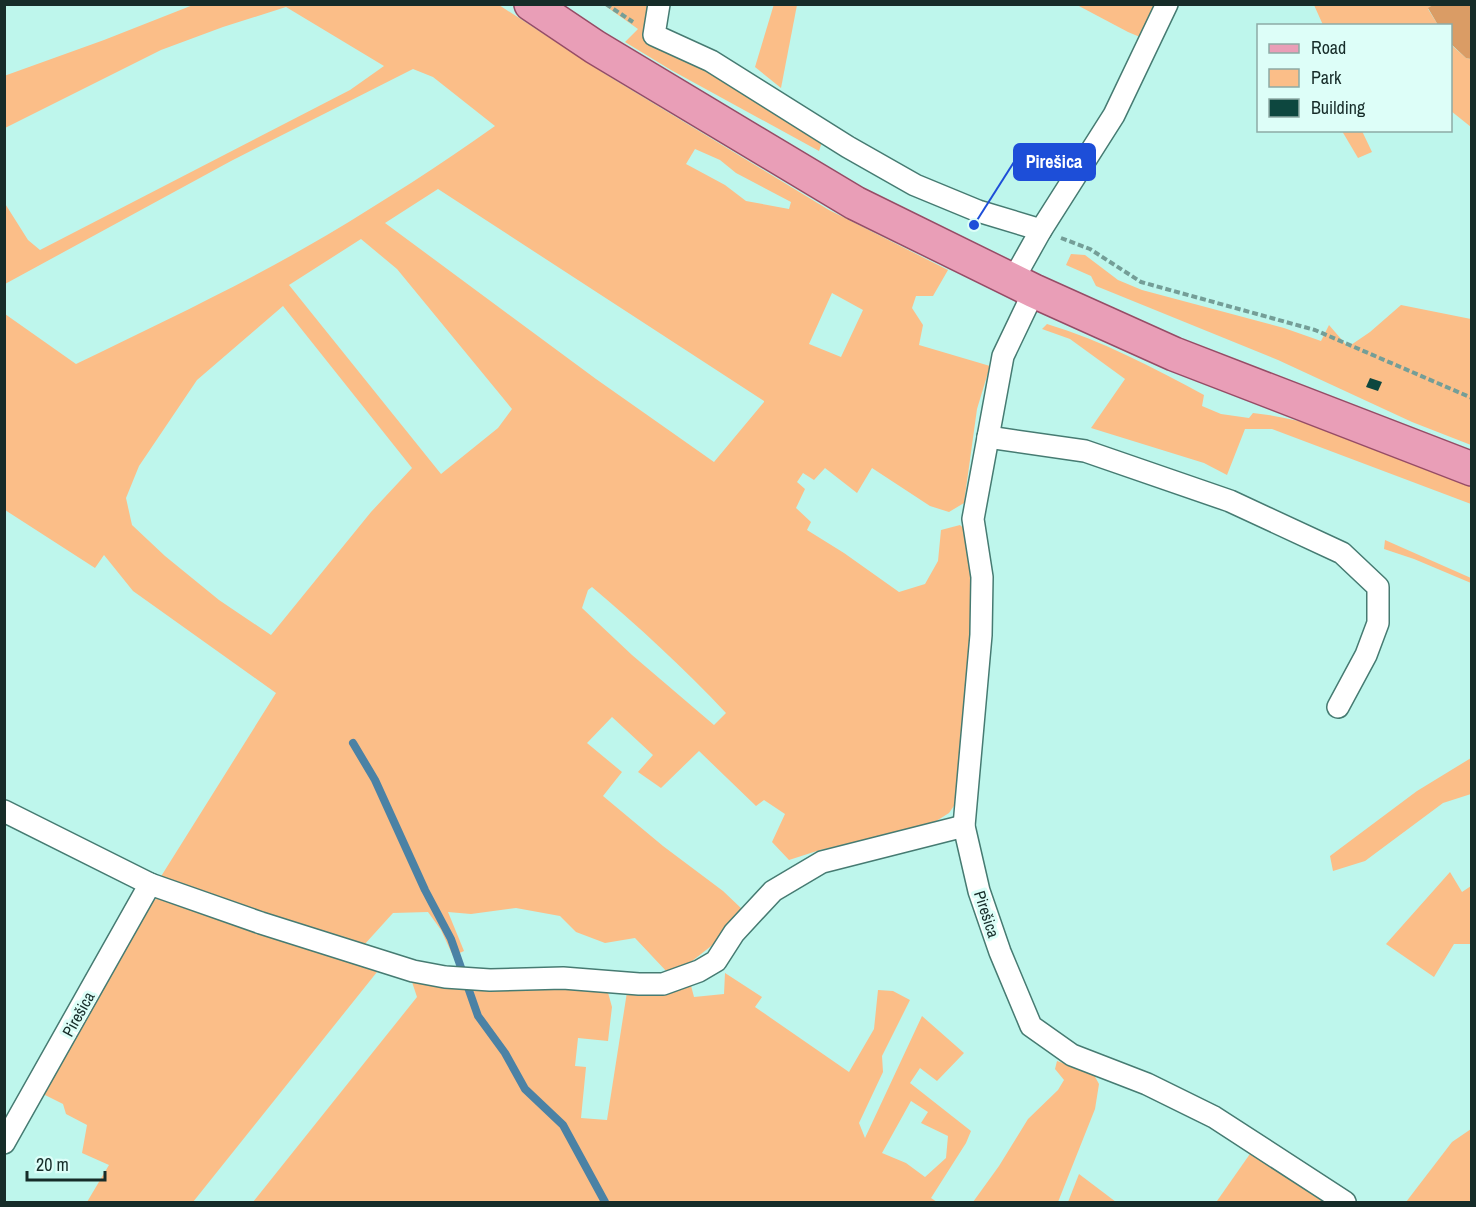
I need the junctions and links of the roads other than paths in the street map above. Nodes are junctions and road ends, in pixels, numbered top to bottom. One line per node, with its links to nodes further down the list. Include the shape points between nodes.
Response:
1 (531, 4): 5 (main road, via 595,47 855,203)
2 (659, 4): 4 (street, via 654,35 711,61 915,185 978,211)
3 (1167, 4): 4 (street, Pirešica, via 1114,115)
4 (1041, 230): 5 (street, Pirešica)
5 (1024, 285): 6 (street, Pirešica, via 1003,356); 7 (main road, via 1174,354)
6 (988, 437): 8 (street, via 1085,451 1230,501 1341,553 1378,587 1378,623); 10 (street, Pirešica, via 973,519 981,577 981,635)
7 (1472, 469)
8 (1338, 707)
9 (4, 811): 11 (street)
10 (964, 826): 11 (street, via 822,862 773,891 734,933 716,961 663,984 563,978 490,980 413,971); 13 (street, Pirešica, via 1000,952 1031,1026 1072,1055 1147,1084 1214,1117)
11 (150, 884): 12 (street, Pirešica)
12 (4, 1143)
13 (1345, 1203)

